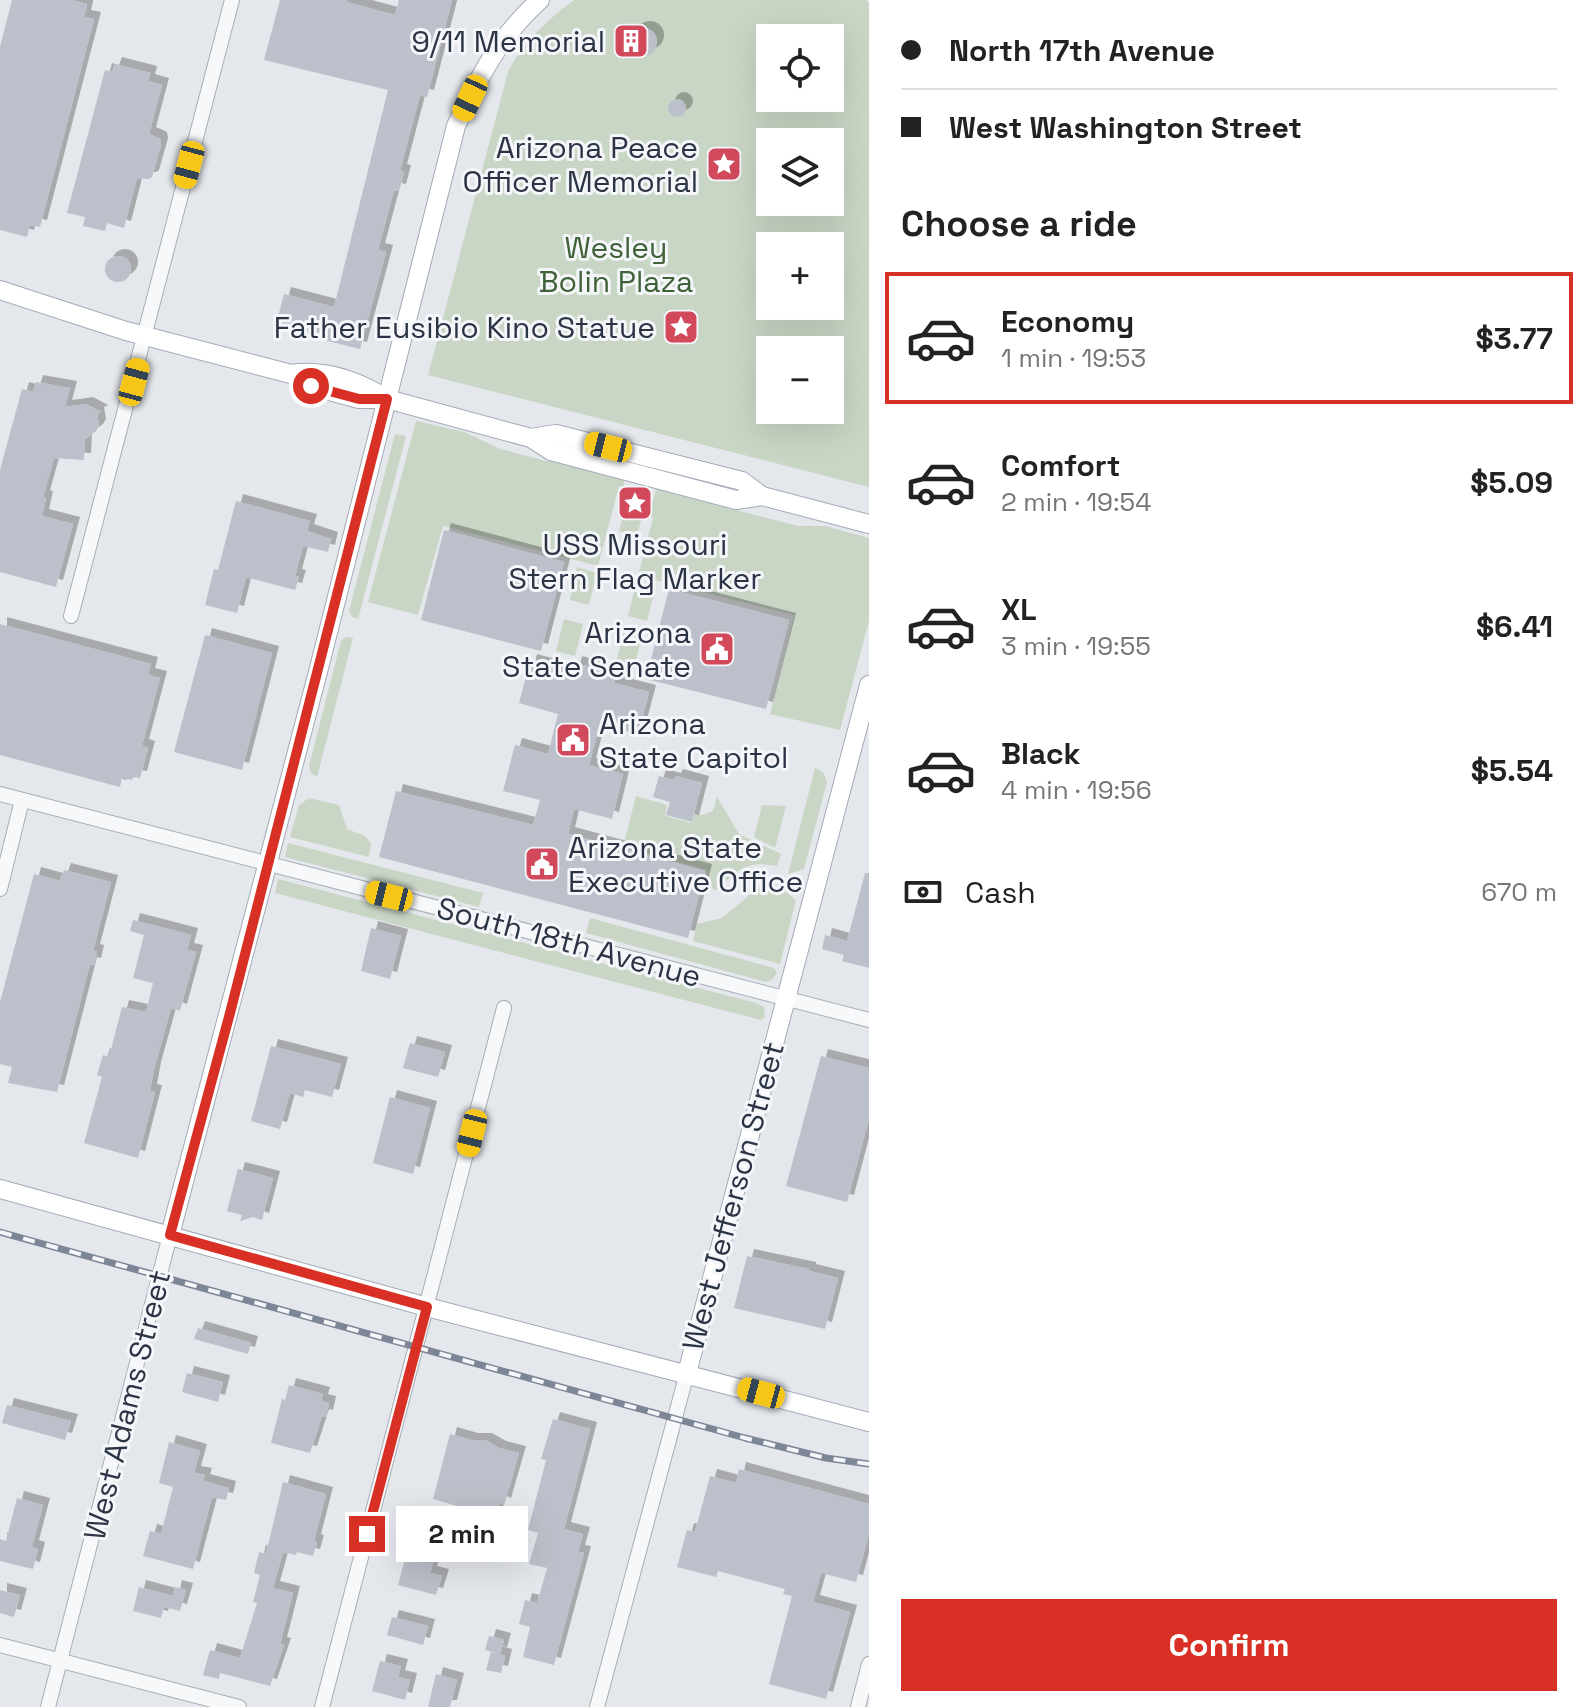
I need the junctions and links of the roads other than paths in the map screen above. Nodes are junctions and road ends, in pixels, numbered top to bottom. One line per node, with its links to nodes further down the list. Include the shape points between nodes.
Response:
1 (232, 0): 4 (street)
2 (540, 0): 5 (main road, West Adams Street, via 518,19 483,69 456,126)
3 (0, 290): 4 (main road)
4 (146, 336): 5 (main road, via 291,374 326,374 362,384); 7 (street)
5 (387, 399): 6 (main road, via 531,438 556,434 742,481 762,496); 11 (main road, West Adams Street)
6 (869, 524)
7 (71, 616)
8 (869, 685): 13 (main road, West Jefferson Street)
9 (0, 794): 10 (street, South 18th Avenue)
10 (22, 800): 11 (street, South 18th Avenue); 12 (street)
11 (268, 865): 13 (street, South 18th Avenue); 17 (main road, West Adams Street)
12 (0, 889)
13 (785, 999): 15 (street, South 18th Avenue); 19 (main road, West Jefferson Street)
14 (504, 1008): 18 (street)
15 (869, 1020)
16 (0, 1189): 17 (main road)
17 (170, 1235): 18 (main road); 22 (street, West Adams Street)
18 (427, 1307): 19 (main road); 26 (street)
19 (687, 1373): 20 (main road); 27 (street, West Jefferson Street)
20 (869, 1422)
21 (0, 1645): 22 (street)
22 (61, 1661): 24 (street, West Adams Street); 25 (street)
23 (869, 1664): 28 (street)
24 (48, 1707)
25 (239, 1707)
26 (322, 1707)
27 (597, 1707)
28 (858, 1707)

